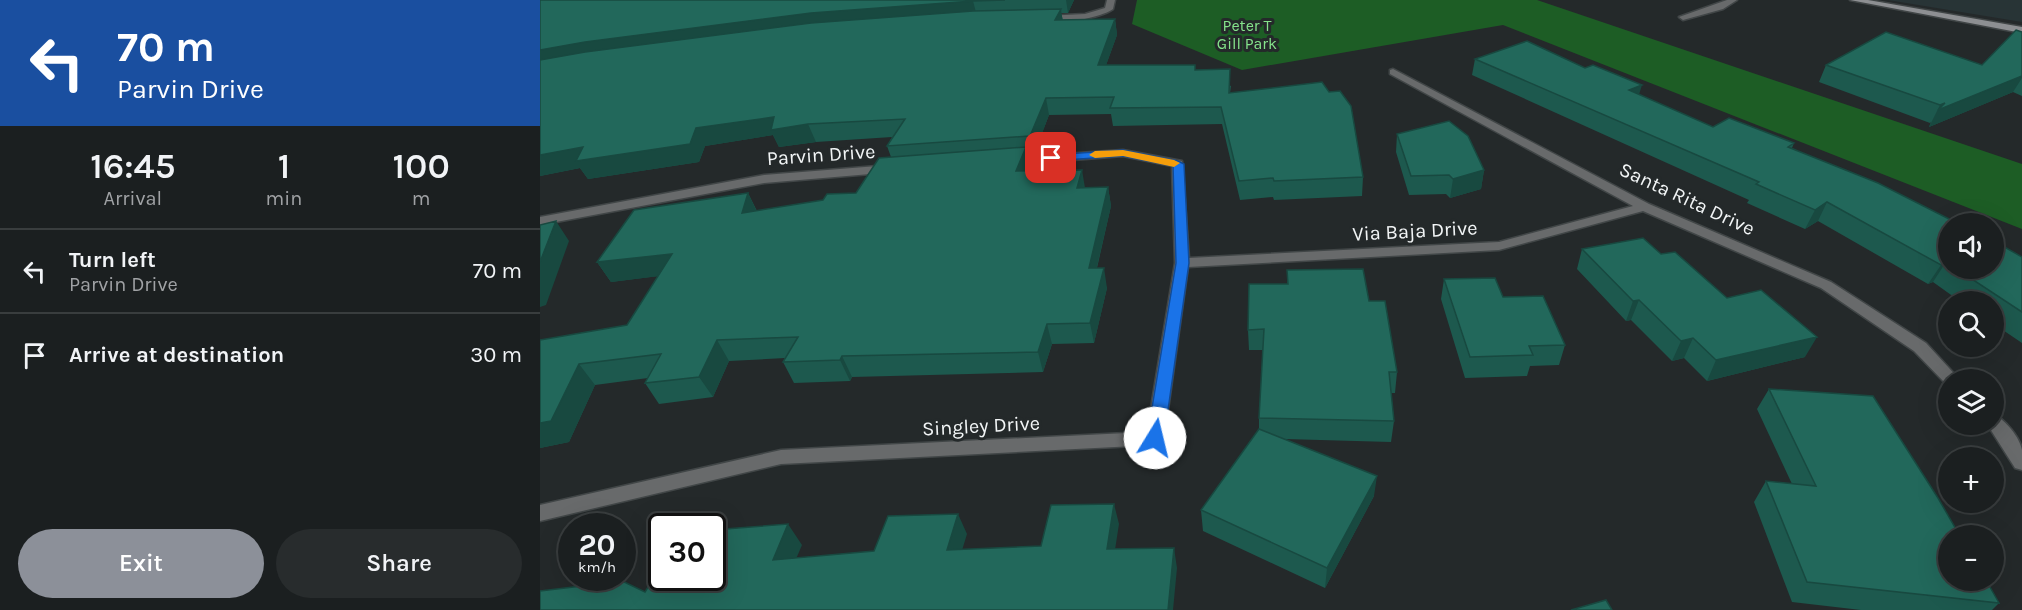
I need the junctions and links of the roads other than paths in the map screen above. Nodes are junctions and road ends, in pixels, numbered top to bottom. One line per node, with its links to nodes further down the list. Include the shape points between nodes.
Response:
1 (1111, 0): 5 (street, via 1109,9 1099,14)
2 (1733, 0): 4 (street)
3 (1854, 0): 6 (street)
4 (1683, 17)
5 (1035, 19)
6 (2022, 30)
7 (1393, 72): 10 (street, Santa Rita Drive)
8 (992, 162): 12 (street, Singley Drive, via 1123,153 1178,164)
9 (908, 168): 11 (street, Parvin Drive, via 764,178)
10 (1644, 207): 12 (street, Via Baja Drive, via 1499,246); 13 (street, Santa Rita Drive, via 1826,285 1920,347)
11 (540, 221)
12 (1182, 263): 16 (street, Singley Drive, via 1155,438 781,457)
13 (1941, 369)
14 (2004, 435): 15 (street)
15 (2022, 463)
16 (540, 513)

